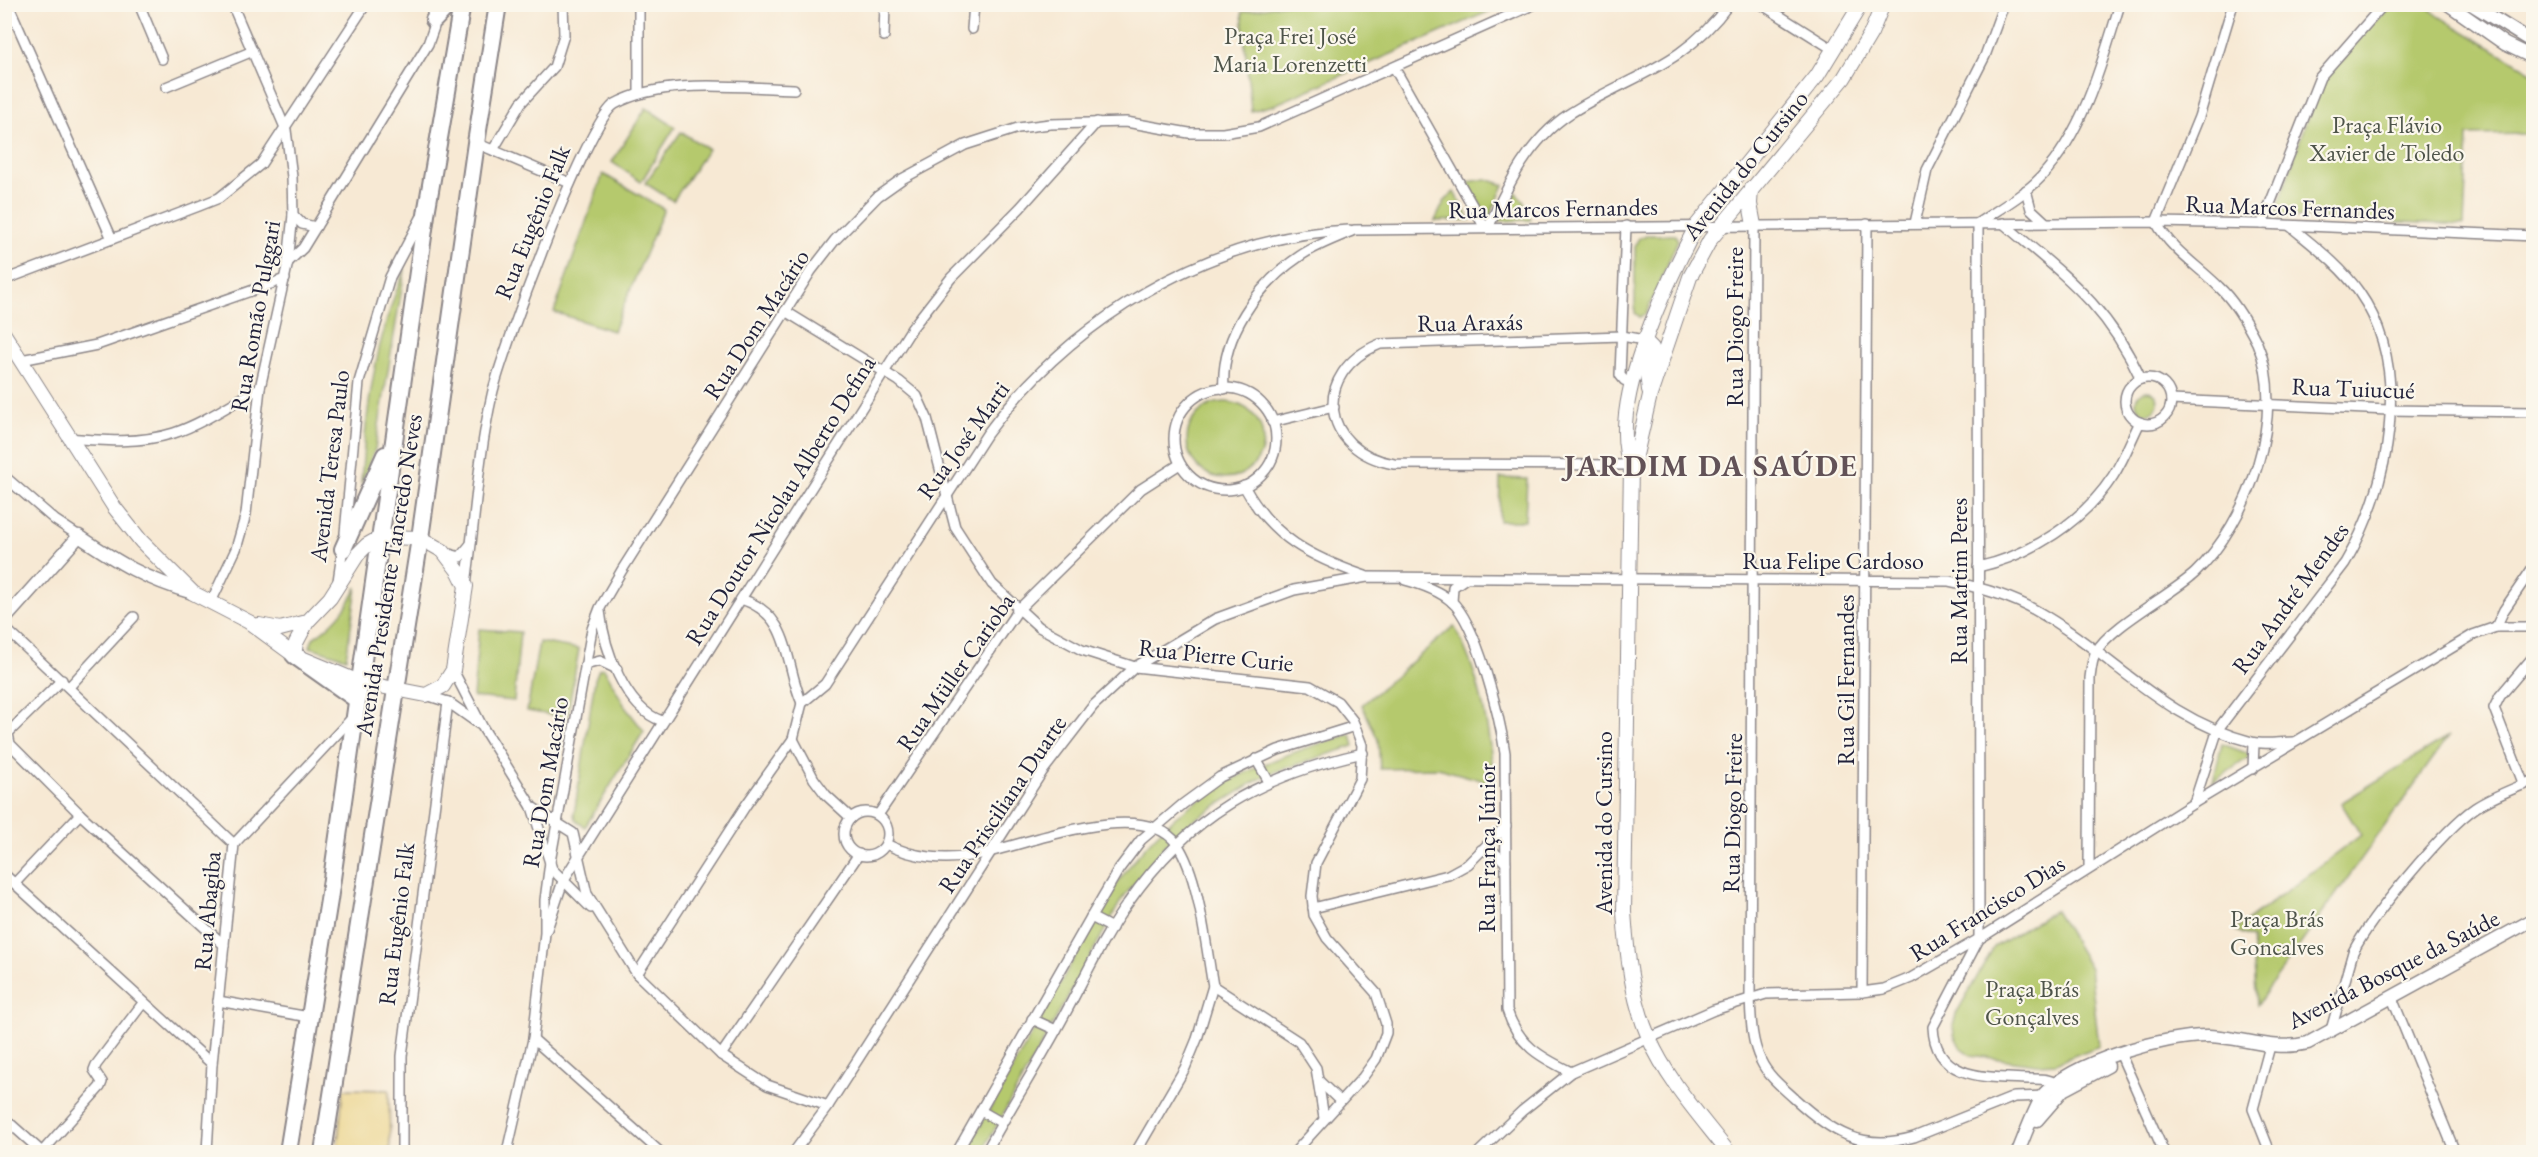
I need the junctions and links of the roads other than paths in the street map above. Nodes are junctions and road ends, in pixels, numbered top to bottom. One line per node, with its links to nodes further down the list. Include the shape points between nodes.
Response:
1 (139, 4): 29 (street)
2 (232, 4): 28 (street, Rua Romão Pulggari)
3 (366, 4): 36 (street)
4 (449, 4): 23 (highway)
5 (462, 4): 42 (highway, Avenida Presidente Tancredo Neves)
6 (498, 4): 37 (highway, Avenida Presidente Tancredo Neves)
7 (563, 4): 38 (street, via 564,35 554,67 521,103)
8 (639, 4): 34 (street)
9 (885, 4): 25 (street)
10 (974, 4): 24 (street)
11 (1535, 4): 31 (street, Rua Dom Macário)
12 (1729, 4): 57 (street, via 1692,46 1569,114 1546,134 1524,157)
13 (1761, 4): 27 (street)
14 (1861, 4): 27 (main road, Avenida do Cursino)
15 (1883, 4): 40 (main road, Avenida do Cursino, via 1844,78)
16 (2004, 4): 46 (street, via 1985,56 1927,170)
17 (2120, 4): 41 (street, via 2081,112 2053,162)
18 (2233, 4): 45 (street, via 2199,117)
19 (2384, 4): 50 (street, via 2320,77)
20 (2448, 4): 30 (street, via 2505,44)
21 (2471, 4): 26 (street)
22 (7, 5): 60 (street)
23 (432, 19): 56 (street)
24 (972, 29)
25 (884, 36)
26 (2534, 43)
27 (1834, 50): 51 (main road, Avenida do Cursino)
28 (253, 51): 32 (street); 36 (street, Rua Romão Pulggari)
29 (162, 58)
30 (2534, 58)
31 (1395, 69): 35 (street, Rua Dom Macário, via 1259,127 1189,133 1138,123); 57 (street)
32 (166, 87)
33 (794, 89): 34 (street, Rua Eugênio Falk, via 676,87)
34 (639, 94): 39 (street, Rua Eugênio Falk, via 616,104 602,116)
35 (1097, 122): 64 (street, Rua Dom Macário, via 1050,124 995,134 922,167 878,196 835,240); 69 (street, Rua Doutor Nicolau Alberto Defina, via 951,278)
36 (286, 130): 43 (street, Rua Romão Pulggari); 60 (street, via 261,164 219,198)
37 (476, 143): 38 (street); 91 (highway, Avenida Presidente Tancredo Neves)
38 (493, 150): 39 (street)
39 (570, 183): 92 (street, Rua Eugênio Falk, via 497,375)
40 (1751, 188): 52 (main road, Avenida do Cursino); 53 (main road)
41 (2026, 190): 44 (street, via 2031,209); 47 (street)
42 (427, 208): 82 (highway, Avenida Presidente Tancredo Neves); 93 (street, Avenida Teresa Paulo, via 390,277 359,382)
43 (293, 215): 56 (street, via 303,224); 61 (street, Rua Romão Pulggari)
44 (2045, 222): 45 (street, Rua Marcos Fernandes); 48 (street, Rua Marcos Fernandes)
45 (2156, 222): 50 (street, Rua Marcos Fernandes); 76 (street, via 2173,248 2220,287 2243,317 2263,361)
46 (1915, 223): 47 (street, Rua Marcos Fernandes); 49 (street, Rua Marcos Fernandes)
47 (1978, 223): 48 (street, Rua Marcos Fernandes); 97 (street, Rua Martim Peres)
48 (2003, 223): 70 (street, via 2086,294 2122,341)
49 (1867, 224): 53 (street, Rua Marcos Fernandes); 103 (street, Rua Gil Fernandes)
50 (2262, 224): 55 (street, Rua Marcos Fernandes)
51 (1697, 225): 52 (street, Rua Marcos Fernandes); 54 (street, Rua Marcos Fernandes); 67 (main road, Avenida do Cursino)
52 (1720, 225): 53 (street, Rua Marcos Fernandes); 74 (main road, Avenida do Cursino, via 1690,277)
53 (1754, 225): 102 (street, Rua Diogo Freire)
54 (1626, 226): 57 (street, Rua Marcos Fernandes); 66 (street)
55 (2290, 226): 59 (street, Rua Marcos Fernandes); 78 (street, Rua André Mendes, via 2348,277 2373,316 2388,365)
56 (316, 227): 61 (street)
57 (1486, 228): 58 (street, Rua Marcos Fernandes)
58 (1354, 230): 73 (street, Rua Marcos Fernandes, via 1300,256 1266,285 1251,304 1229,347 1222,371); 88 (street, Rua José Marti, via 1288,238 1211,260 1142,294 1062,352 1006,408)
59 (2534, 236)
60 (112, 238): 63 (street)
61 (288, 262): 62 (street, Rua Romão Pulggari)
62 (285, 279): 68 (street, via 98,345); 72 (street, Rua Romão Pulggari)
63 (4, 280)
64 (785, 310): 69 (street, Rua Pierre Curie); 112 (street, Rua Dom Macário)
65 (4, 334): 68 (main road)
66 (1622, 336): 67 (street, Rua Araxás); 71 (street, via 1620,375); 77 (street, Rua Araxás, via 1380,344 1358,354 1341,374)
67 (1644, 340): 71 (main road, Avenida do Cursino); 74 (main road, via 1652,348 1647,374)
68 (21, 360): 83 (main road)
69 (884, 372): 88 (street, Rua Pierre Curie, via 913,390 920,401); 109 (street, Rua Doutor Nicolau Alberto Defina)
70 (2141, 379): 75 (street, via 2157,380); 81 (street, via 2129,387 2125,400 2129,414)
71 (1631, 382): 85 (main road, Avenida do Cursino, via 1626,442)
72 (260, 388): 83 (street, via 195,424 160,437 130,441); 110 (street, Rua Romão Pulggari, via 242,529)
73 (1224, 389): 80 (street, via 1253,397 1266,409); 84 (street, via 1202,394 1181,412 1174,437)
74 (1650, 395): 85 (main road, Avenida do Cursino)
75 (2171, 400): 76 (street, Rua Tuiucué); 81 (street, via 2161,419)
76 (2266, 405): 78 (street, Rua Tuiucué); 121 (street, via 2259,459 2239,512 2227,531 2196,571 2128,621)
77 (1334, 407): 80 (street); 85 (street, via 1348,442 1378,461)
78 (2388, 410): 79 (street, Rua Tuiucué); 141 (street, Rua André Mendes, via 2382,480 2361,537)
79 (2534, 412)
80 (1272, 422): 87 (street, via 1272,459 1262,474)
81 (2140, 422): 97 (street, via 2112,477 2071,520 2011,559)
82 (394, 435): 90 (highway, Avenida Presidente Tancredo Neves); 93 (highway)
83 (68, 438): 108 (main road, via 126,524)
84 (1180, 464): 87 (street, via 1195,481 1210,488 1229,490); 113 (street, Rua Müller Carioba, via 1141,489)
85 (1631, 465): 101 (main road, Avenida do Cursino)
86 (4, 476): 89 (street)
87 (1244, 486): 95 (street, Rua Felipe Cardoso, via 1261,516)
88 (945, 495): 113 (street, Rua Pierre Curie, via 952,520 970,554 992,585); 136 (street, Rua José Marti, via 825,684)
89 (79, 536): 108 (street, via 146,578); 115 (street)
90 (381, 537): 91 (main road); 106 (main road, via 358,554); 130 (highway, Avenida Presidente Tancredo Neves)
91 (420, 538): 94 (main road); 132 (highway, Avenida Presidente Tancredo Neves)
92 (472, 543): 94 (street, via 460,557); 105 (street, Rua Eugênio Falk)
93 (343, 549): 106 (street, Avenida Teresa Paulo)
94 (443, 551): 105 (main road)
95 (1327, 564): 99 (street, Rua Felipe Cardoso); 104 (street)
96 (2534, 566): 119 (street)
97 (1978, 567): 107 (street, Rua Martim Peres)
98 (1471, 576): 100 (street, Rua Felipe Cardoso); 101 (street, Rua Felipe Cardoso); 111 (street, via 1453,587)
99 (1367, 577): 100 (street, Rua Felipe Cardoso); 104 (street, Rua Felipe Cardoso)
100 (1391, 577): 111 (street, Rua França Júnior, via 1426,587)
101 (1628, 579): 102 (street, Rua Felipe Cardoso); 194 (main road, Avenida do Cursino, via 1624,912 1626,950 1635,995)
102 (1754, 579): 103 (street, Rua Felipe Cardoso); 185 (street, Rua Diogo Freire)
103 (1865, 579): 107 (street, Rua Felipe Cardoso, via 1949,581); 184 (street, Rua Gil Fernandes)
104 (1331, 582): 126 (street, Rua Prisciliana Duarte, via 1294,590 1215,619)
105 (466, 586): 128 (main road, Rua Eugênio Falk)
106 (337, 587): 117 (main road, Avenida Teresa Paulo)
107 (1977, 588): 121 (street, Rua Felipe Cardoso, via 2034,609); 179 (street, Rua Martim Peres)
108 (193, 593): 110 (main road)
109 (741, 599): 136 (street, via 755,603 771,616 784,638); 138 (street, Rua Doutor Nicolau Alberto Defina)
110 (211, 602): 116 (main road)
111 (1452, 602): 157 (street, Rua França Júnior, via 1471,633 1502,733)
112 (600, 608): 124 (street, Rua Dom Macário); 127 (street, via 605,642)
113 (1018, 610): 126 (street, Rua Pierre Curie, via 1060,640); 154 (street, Rua Müller Carioba)
114 (134, 617): 131 (street)
115 (4, 620)
116 (249, 622): 117 (main road, via 274,629); 122 (main road)
117 (306, 622): 122 (main road, Avenida Teresa Paulo)
118 (4, 627): 131 (street, Rua Abagiba)
119 (2496, 627): 120 (street); 143 (street, Rua Francisco Dias, via 2473,635)
120 (2534, 627)
121 (2096, 652): 141 (street, Rua Felipe Cardoso, via 2148,693 2186,716); 168 (street, via 2090,678)
122 (294, 655): 130 (main road); 134 (highway)
123 (2534, 656): 125 (street)
124 (585, 665): 127 (street, via 600,661); 156 (street, Rua Dom Macário)
125 (2528, 665): 129 (street); 150 (street, via 2494,708)
126 (1135, 668): 139 (street, Rua Pierre Curie, via 1310,686 1338,702); 163 (street, Rua Prisciliana Duarte, via 1093,706 1042,772)
127 (617, 669): 138 (street, via 638,708)
128 (453, 670): 133 (main road, via 443,686); 140 (street)
129 (2534, 680)
130 (359, 682): 132 (main road); 134 (highway, Avenida Presidente Tancredo Neves)
131 (65, 684): 153 (street, via 8,733 8,741); 160 (street, Rua Abagiba)
132 (395, 689): 133 (main road); 215 (highway, Avenida Presidente Tancredo Neves)
133 (426, 695): 135 (street)
134 (356, 699): 137 (highway, Avenida Presidente Tancredo Neves)
135 (448, 702): 140 (street); 216 (street, Rua Eugênio Falk, via 402,1056)
136 (802, 704): 142 (street)
137 (353, 717): 160 (street); 189 (highway, Avenida Presidente Tancredo Neves)
138 (662, 721): 165 (street, Rua Doutor Nicolau Alberto Defina)
139 (1355, 726): 145 (street, Rua Pierre Curie); 146 (street)
140 (483, 728): 152 (street)
141 (2218, 729): 144 (street, Rua Felipe Cardoso); 151 (street, Rua André Mendes)
142 (793, 739): 155 (street, via 820,787); 182 (street)
143 (2293, 742): 144 (street, Rua Felipe Cardoso); 147 (street, Rua Francisco Dias)
144 (2254, 743): 147 (street)
145 (1363, 753): 148 (street, via 1320,762); 172 (street, Rua Pierre Curie, via 1356,791 1316,863)
146 (1256, 759): 148 (street); 158 (street, via 1220,777)
147 (2253, 769): 151 (street, Rua Francisco Dias)
148 (1268, 780): 159 (street, via 1198,824)
149 (2534, 780): 150 (street)
150 (2524, 785): 192 (street, via 2486,801 2464,817 2373,922 2353,952)
151 (2194, 803): 168 (street, Rua Francisco Dias)
152 (532, 807): 156 (street); 166 (street)
153 (80, 814): 171 (street); 181 (street)
154 (878, 815): 155 (street, via 864,812); 161 (street, via 888,831)
155 (851, 818): 164 (street, via 844,835 849,847)
156 (559, 823): 165 (street, via 573,833); 166 (street, Rua Dom Macário)
157 (1506, 826): 162 (street); 167 (street, Rua França Júnior)
158 (1155, 828): 159 (street); 163 (street, via 1113,822); 174 (street, via 1119,869)
159 (1176, 843): 177 (street); 183 (street, via 1193,885)
160 (234, 844): 181 (street, Rua Abagiba)
161 (886, 844): 163 (street, via 933,857); 164 (street, via 871,855)
162 (1481, 850): 167 (street, via 1494,852); 172 (street, via 1468,864 1443,878)
163 (991, 852): 206 (street, Rua Prisciliana Duarte)
164 (859, 854): 197 (street)
165 (578, 857): 170 (street, Rua Doutor Nicolau Alberto Defina); 173 (street, via 582,878)
166 (550, 862): 170 (street); 178 (street, Rua Dom Macário)
167 (1506, 863): 199 (street, Rua França Júnior, via 1507,1010 1526,1047)
168 (2089, 867): 179 (street, Rua Francisco Dias)
169 (4, 874): 171 (street)
170 (563, 881): 173 (street); 178 (street, Rua Doutor Nicolau Alberto Defina)
171 (15, 883): 188 (street)
172 (1313, 908): 205 (street, Rua Pierre Curie, via 1327,938 1376,993 1386,1024 1376,1059)
173 (599, 916): 182 (street)
174 (1091, 917): 177 (street); 190 (street)
175 (2534, 919): 180 (street, Avenida Bosque da Saúde)
176 (2534, 924): 180 (street)
177 (1112, 928): 191 (street)
178 (545, 933): 193 (street, Rua Dom Macário)
179 (1979, 939): 184 (street, Rua Francisco Dias, via 1898,985); 200 (street, via 1933,1027 1934,1043 1946,1061 1960,1071)
180 (2497, 940): 186 (street, Avenida Bosque da Saúde)
181 (224, 945): 187 (street, Rua Abagiba)
182 (637, 974): 197 (street)
183 (1213, 986): 201 (street, via 1299,1042 1312,1060); 222 (street, via 1185,1068)
184 (1863, 992): 185 (street, Rua Francisco Dias, via 1784,992)
185 (1749, 997): 194 (street, Rua Francisco Dias); 204 (street, Rua Diogo Freire, via 1757,1052 1769,1073 1824,1125 1839,1133 1870,1142 1899,1142)
186 (2392, 998): 192 (street, Avenida Bosque da Saúde); 229 (street)
187 (218, 1001): 189 (street); 198 (street, Rua Abagiba)
188 (143, 1003): 198 (street); 212 (street, via 96,1065 100,1087)
189 (309, 1017): 214 (highway, Avenida Presidente Tancredo Neves)
190 (1032, 1019): 191 (street); 207 (street)
191 (1056, 1030): 210 (street)
192 (2331, 1030): 195 (street, Avenida Bosque da Saúde, via 2293,1047)
193 (533, 1039): 217 (street, Rua Dom Macário); 218 (street)
194 (1650, 1040): 199 (street, Rua Francisco Dias); 225 (main road, Avenida do Cursino, via 1676,1083)
195 (2270, 1046): 196 (street, Avenida Bosque da Saúde, via 2200,1036); 228 (street, via 2253,1109)
196 (2124, 1054): 202 (street, Avenida Bosque da Saúde); 227 (street)
197 (721, 1055): 206 (street, via 767,1085)
198 (212, 1064): 213 (street, Rua Abagiba)
199 (1571, 1072): 224 (street, Rua Francisco Dias)
200 (2010, 1078): 202 (street); 204 (street, via 2012,1091)
201 (1319, 1081): 205 (street); 209 (street)
202 (2059, 1089): 203 (street, Avenida Bosque da Saúde); 211 (street, Avenida Bosque da Saúde)
203 (2042, 1097): 204 (street, Rua Diogo Freire); 211 (street, Avenida Bosque da Saúde)
204 (2006, 1100)
205 (1340, 1101): 209 (street, Rua Pierre Curie)
206 (828, 1106): 219 (street, Rua Prisciliana Duarte)
207 (981, 1111): 210 (street); 220 (street)
208 (4, 1118): 212 (street)
209 (1324, 1118): 223 (street, Rua Pierre Curie)
210 (1002, 1123): 221 (street)
211 (2029, 1130): 226 (street, Avenida Bosque da Saúde)
212 (42, 1152)
213 (207, 1152)
214 (288, 1152)
215 (323, 1152)
216 (402, 1152)
217 (507, 1152)
218 (660, 1152)
219 (794, 1152)
220 (957, 1152)
221 (986, 1152)
222 (1136, 1152)
223 (1295, 1152)
224 (1479, 1152)
225 (1728, 1152)
226 (2018, 1152)
227 (2164, 1152)
228 (2270, 1152)
229 (2455, 1152)

